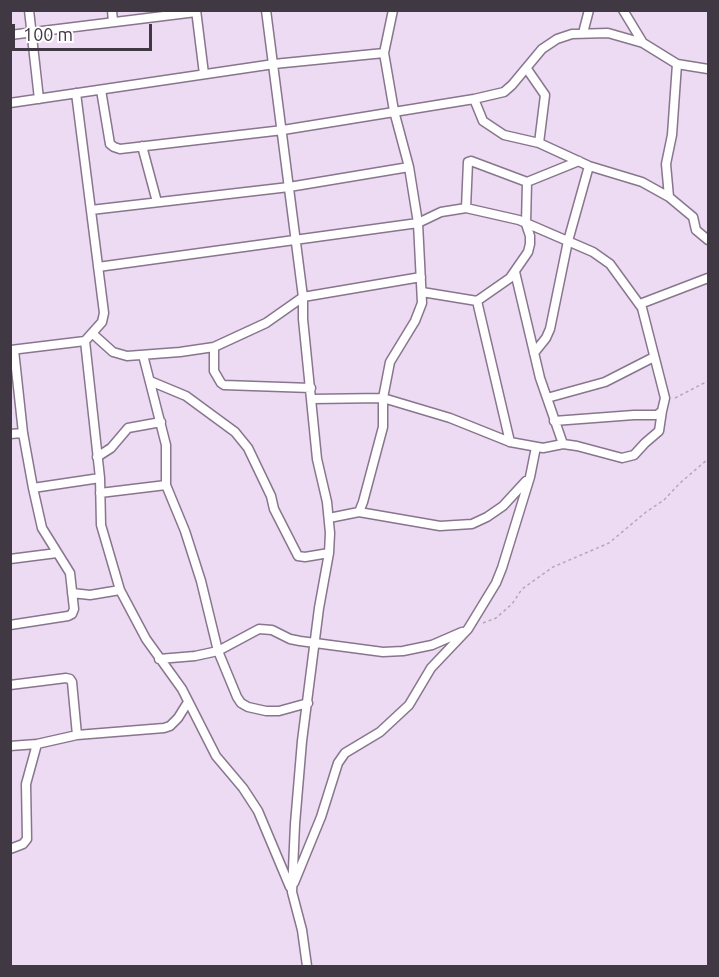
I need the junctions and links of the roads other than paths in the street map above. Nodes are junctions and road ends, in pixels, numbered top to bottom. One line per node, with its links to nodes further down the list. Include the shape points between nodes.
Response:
1 (29, 10): 9 (street)
2 (112, 10): 8 (street)
3 (266, 10): 14 (street)
4 (393, 10): 13 (street)
5 (590, 10): 10 (street)
6 (622, 10): 12 (street)
7 (196, 11): 8 (street); 18 (street)
8 (113, 22): 9 (street)
9 (32, 33): 11 (street); 21 (street)
10 (583, 33): 12 (street, via 608,33); 16 (street, via 557,39)
11 (10, 35)
12 (643, 43): 15 (street)
13 (384, 53): 14 (street); 24 (street)
14 (274, 64): 18 (street); 25 (street)
15 (677, 64): 17 (street); 33 (street, via 666,164)
16 (527, 69): 22 (street, via 504,92); 26 (street, via 545,95)
17 (708, 69)
18 (204, 74): 19 (street)
19 (101, 90): 20 (street); 27 (street, via 110,144 120,149)
20 (76, 93): 21 (street); 36 (street)
21 (39, 99): 23 (street)
22 (474, 99): 24 (street); 26 (street, via 483,121 491,128 504,135)
23 (10, 103)
24 (394, 111): 25 (street); 30 (street)
25 (283, 130): 27 (street); 32 (street)
26 (539, 142): 28 (street)
27 (142, 146): 34 (street)
28 (579, 161): 29 (street); 31 (street)
29 (589, 166): 33 (street, via 642,182); 41 (street)
30 (409, 167): 32 (street); 37 (street)
31 (527, 182): 35 (street, via 468,162); 38 (street)
32 (290, 187): 34 (street); 39 (street)
33 (669, 196): 40 (street, via 693,218 696,230)
34 (157, 202): 36 (street)
35 (466, 208): 37 (street, via 441,212); 38 (street)
36 (91, 210): 42 (street)
37 (418, 223): 39 (street); 44 (street)
38 (526, 224): 41 (street); 43 (street, via 530,244)
39 (296, 238): 42 (street); 47 (street)
40 (708, 240)
41 (568, 241): 49 (street, via 603,257); 54 (street, via 550,329)
42 (98, 267): 50 (street, via 104,313)
43 (515, 272): 48 (street); 54 (street)
44 (422, 277): 46 (street); 47 (street)
45 (708, 278): 49 (street)
46 (422, 292): 48 (street); 59 (street, via 415,321 391,357)
47 (303, 297): 52 (street, via 266,322); 58 (street)
48 (477, 301): 67 (street)
49 (640, 304): 56 (street)
50 (93, 334): 51 (street); 55 (street, via 113,352)
51 (85, 341): 53 (street); 70 (street)
52 (214, 347): 55 (street); 58 (street, via 214,371 224,385)
53 (12, 350): 65 (street)
54 (534, 353): 60 (street)
55 (143, 355): 57 (street)
56 (654, 357): 60 (street, via 605,382); 62 (street)
57 (150, 381): 64 (street); 79 (street, via 186,396 235,432 249,448 298,556)
58 (311, 388): 61 (street)
59 (383, 398): 61 (street); 67 (street, via 450,418); 76 (street, via 382,432)
60 (547, 398): 63 (street)
61 (312, 399): 77 (street, via 317,459)
62 (663, 407): 63 (street, via 657,416); 68 (street, via 659,431 634,455 622,458)
63 (554, 421): 68 (street)
64 (161, 422): 70 (street, via 128,428); 73 (street)
65 (23, 433): 66 (street); 74 (street)
66 (10, 434)
67 (510, 442): 69 (street)
68 (563, 444): 69 (street)
69 (536, 447): 72 (street)
70 (97, 457): 71 (street)
71 (100, 477): 74 (street); 75 (street)
72 (530, 477): 76 (street, via 503,506 472,524 440,526); 84 (street, via 502,568)
73 (166, 485): 75 (street); 86 (street, via 201,580)
74 (33, 488): 78 (street, via 42,528)
75 (100, 493): 81 (street, via 104,538)
76 (359, 512): 77 (street)
77 (329, 518): 79 (street)
78 (57, 553): 80 (street); 82 (street, via 69,573)
79 (329, 553): 85 (street)
80 (10, 559)
81 (120, 590): 82 (street, via 90,595); 87 (street)
82 (72, 593): 83 (street, via 72,614)
83 (10, 626)
84 (468, 629): 85 (street, via 432,645 403,651 383,652); 95 (street, via 431,668 409,705 380,732 345,753 338,763)
85 (315, 642): 86 (street, via 259,629); 90 (street)
86 (218, 651): 87 (street); 90 (street, via 241,704 279,711)
87 (159, 659): 89 (street)
88 (10, 685): 91 (street, via 70,679)
89 (188, 702): 91 (street, via 178,718 164,728); 95 (street, via 216,756 258,811)
90 (308, 702): 95 (street)
91 (77, 735): 92 (street)
92 (37, 744): 93 (street); 94 (street, via 26,784 27,839)
93 (10, 746)
94 (10, 849)
95 (292, 888): 96 (street)
96 (308, 966)

